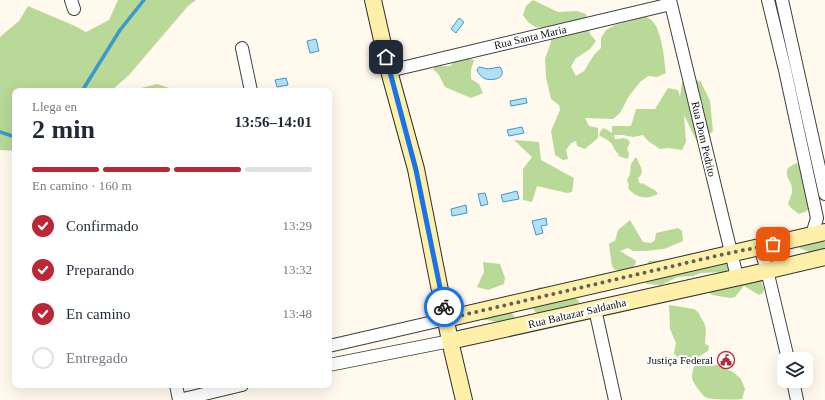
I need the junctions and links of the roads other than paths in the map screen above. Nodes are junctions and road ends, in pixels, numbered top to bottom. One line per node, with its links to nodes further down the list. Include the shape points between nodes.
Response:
1 (373, 0): 8 (main road)
2 (768, 0): 7 (street)
3 (782, 0): 6 (street)
4 (671, 2): 8 (street, Rua Santa Maria); 13 (street, Rua Dom Pedrito)
5 (242, 48): 9 (street)
6 (797, 68): 7 (street); 10 (street)
7 (785, 70): 11 (street)
8 (389, 71): 18 (main road, via 416,170)
9 (250, 88)
10 (825, 194)
11 (818, 233): 12 (main road)
12 (760, 247): 13 (main road); 15 (street)
13 (731, 253): 16 (street, Rua Dom Pedrito); 18 (main road)
14 (825, 257): 15 (main road, Rua Baltazar Saldanha)
15 (767, 270): 16 (main road, Rua Baltazar Saldanha); 21 (street)
16 (737, 277): 17 (main road, Rua Baltazar Saldanha)
17 (595, 309): 19 (main road, Rua Baltazar Saldanha); 28 (street)
18 (446, 319): 19 (main road); 20 (street)
19 (450, 342): 22 (street, Rua Baltazar Saldanha); 27 (main road)
20 (332, 345)
21 (786, 352)
22 (332, 364)
23 (177, 388): 26 (street)
24 (229, 388): 26 (street)
25 (794, 388): 29 (street)
26 (179, 400)
27 (464, 400)
28 (615, 400)
29 (797, 400)

